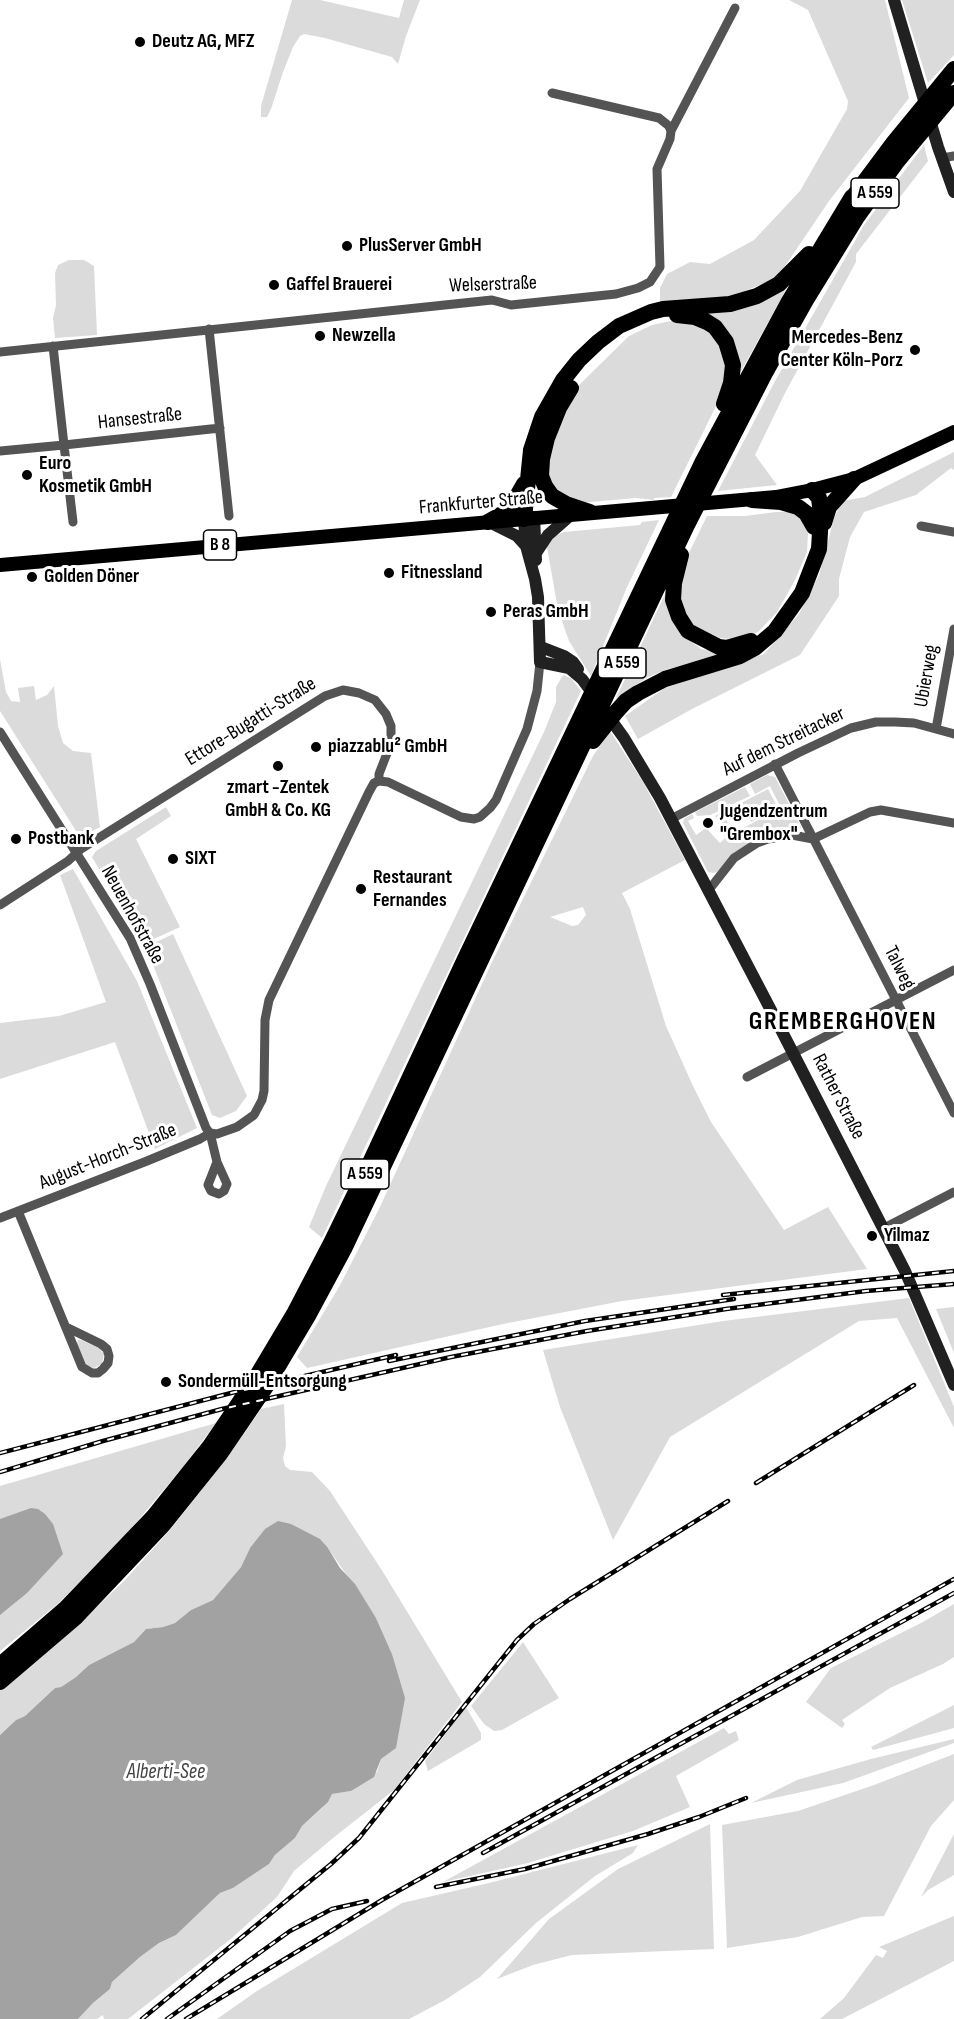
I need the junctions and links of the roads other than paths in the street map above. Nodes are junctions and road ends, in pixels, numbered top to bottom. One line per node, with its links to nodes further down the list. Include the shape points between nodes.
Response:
1 (894, 0): 7 (street)
2 (735, 8): 6 (street, Welserstraße)
3 (954, 69): 9 (highway, A 559)
4 (552, 93): 6 (street, via 659,118)
5 (954, 93): 28 (highway, A 559, via 896,164 827,264)
6 (671, 131): 10 (street, Welserstraße, via 657,169 660,267 650,282 638,288 616,294 511,305 492,300)
7 (945, 154): 8 (street)
8 (954, 192)
9 (852, 197): 17 (highway, A 559, via 788,303); 18 (highway, via 801,264 768,291 730,304 651,312 619,326 598,342 563,380 542,417 531,450)
10 (209, 329): 11 (street, Welserstraße); 13 (street)
11 (53, 346): 12 (street, Welserstraße); 15 (street)
12 (0, 352)
13 (220, 428): 15 (street, Hansestraße); 24 (street)
14 (954, 432): 19 (main road, Frankfurter Straße / B 8)
15 (64, 445): 16 (street, Hansestraße); 26 (street)
16 (0, 451)
17 (703, 462): 18 (highway, via 729,392 732,358 715,327 702,319 676,315 657,317 633,327 585,369 552,423); 63 (highway, A 559, via 359,1186 290,1321 210,1446 154,1516 66,1608)
18 (535, 469): 22 (highway, via 552,496); 25 (highway); 27 (highway, via 510,510)
19 (854, 479): 20 (main road, Frankfurter Straße / B 8); 30 (highway, via 829,507)
20 (812, 490): 21 (main road, Frankfurter Straße / B 8); 30 (highway, via 819,498 821,515)
21 (752, 500): 22 (main road, Frankfurter Straße / B 8); 30 (highway, via 798,507)
22 (590, 513): 23 (main road, Frankfurter Straße / B 8)
23 (572, 514): 25 (main road, Frankfurter Straße / B 8); 32 (street)
24 (230, 516)
25 (529, 518): 27 (main road, Frankfurter Straße / B 8); 32 (street)
26 (73, 522)
27 (488, 522): 32 (street, via 517,536); 33 (main road, Frankfurter Straße / B 8)
28 (687, 525): 30 (highway, via 674,583 676,608 688,631 727,648 760,635 794,597); 43 (highway, A 559)
29 (921, 526): 31 (street)
30 (817, 531): 43 (highway, via 819,549 807,583 768,638 740,656 665,679 626,701 604,726)
31 (954, 532)
32 (531, 550): 35 (street)
33 (0, 564)
34 (954, 629): 38 (street, Ubierweg)
35 (541, 647): 36 (street); 37 (street, Rather Straße, via 564,656)
36 (540, 662): 37 (street, via 561,664); 42 (street, via 527,729 496,800 480,817 461,817)
37 (578, 672): 44 (street, Rather Straße, via 624,738)
38 (936, 729): 40 (street, Auf dem Streitacker); 41 (street, Auf dem Streitacker, via 914,723 876,722 829,737)
39 (0, 732): 47 (street, Neuenhofstraße)
40 (954, 734)
41 (775, 764): 44 (street, Auf dem Streitacker); 46 (street, Talweg)
42 (379, 781): 47 (street, Ettore-Bugatti-Straße, via 391,743 387,714 366,695 336,691); 55 (street, Ettore-Bugatti-Straße, via 369,792 269,1000 264,1091 259,1107 237,1127)
43 (556, 800): 64 (highway, A 559, via 344,1249 267,1385 220,1454 163,1526 75,1618)
44 (671, 819): 48 (street, Rather Straße)
45 (954, 824): 46 (street, via 881,810)
46 (813, 839): 48 (street, via 792,835 757,843 734,858); 51 (street, Talweg)
47 (76, 853): 49 (street, Ettore-Bugatti-Straße); 55 (street, Neuenhofstraße, via 130,938)
48 (708, 891): 52 (street, Rather Straße)
49 (0, 905)
50 (954, 970): 51 (street)
51 (895, 1001): 52 (street); 54 (street, Talweg)
52 (794, 1053): 53 (street); 60 (street, Rather Straße)
53 (747, 1077)
54 (954, 1113)
55 (210, 1133): 56 (street, Neuenhofstraße); 58 (street, August-Horch-Straße)
56 (217, 1162)
57 (954, 1192): 60 (street)
58 (18, 1211): 59 (street, August-Horch-Straße); 61 (street)
59 (0, 1218)
60 (884, 1228): 62 (street, Rather Straße)
61 (66, 1327): 61 (street, via 82,1367 98,1373 108,1363 107,1349)
62 (954, 1385)
63 (0, 1665)
64 (0, 1682)

